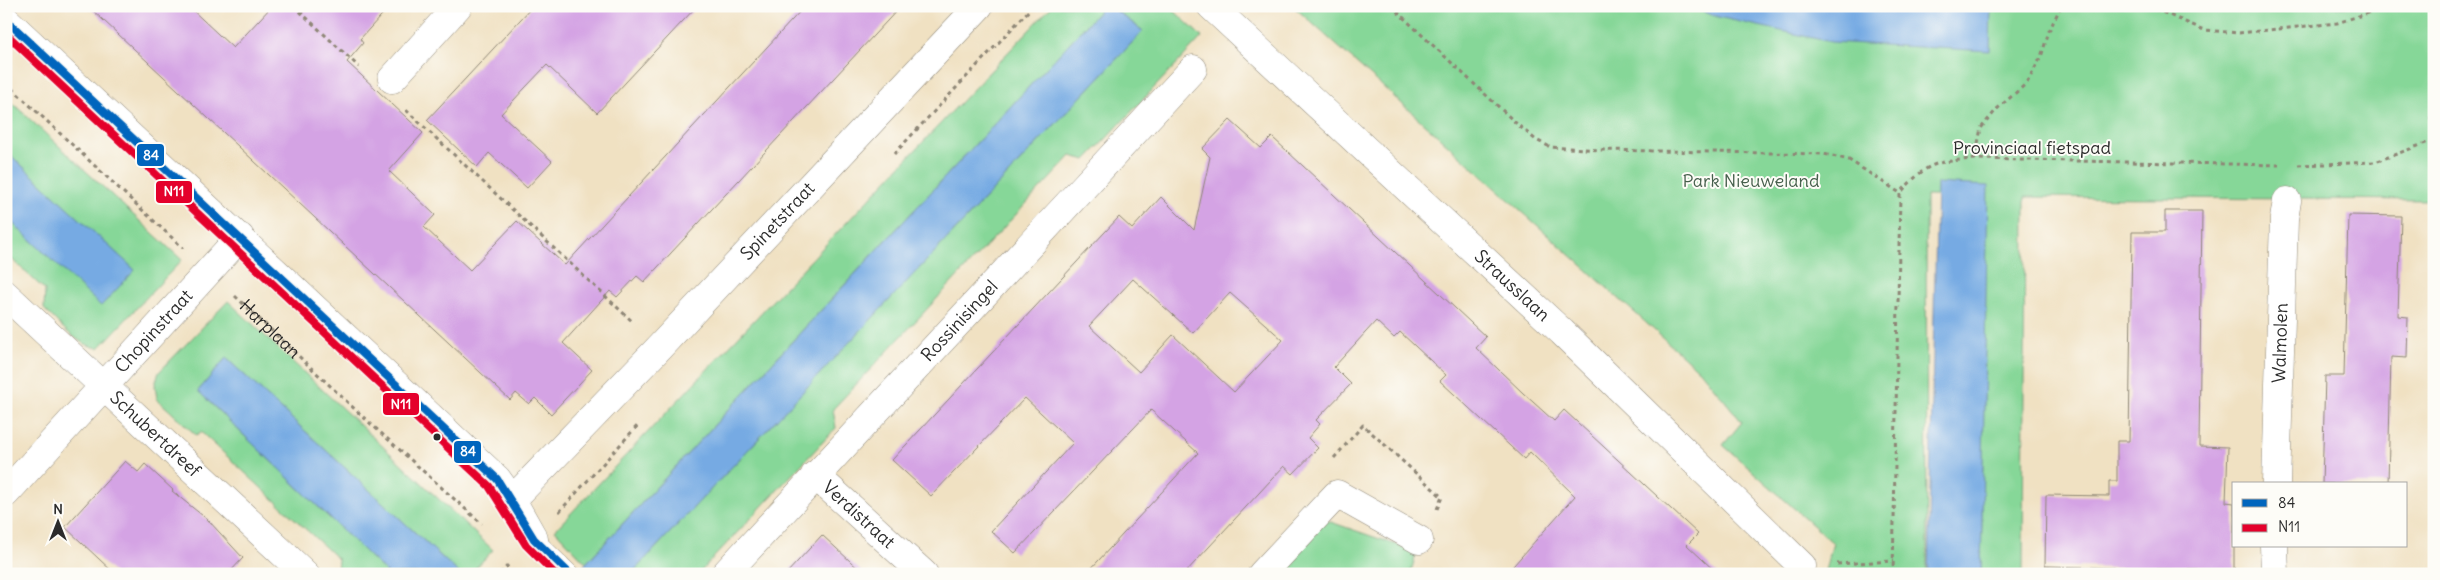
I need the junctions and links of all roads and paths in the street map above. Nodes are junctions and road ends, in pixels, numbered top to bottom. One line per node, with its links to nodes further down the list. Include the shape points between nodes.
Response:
1 (294, 6): 11 (path)
2 (458, 6): 12 (street)
3 (979, 6): 26 (street, Spinetstraat)
4 (1211, 6): 37 (street, Strausslaan, via 1562,332)
5 (1391, 6): 21 (path, via 1518,125 1550,147 1824,154 1849,160)
6 (2061, 6): 18 (path, via 2041,57 2026,84 1981,128)
7 (2148, 6): 8 (path, via 2204,30 2239,33 2337,23)
8 (2390, 6)
9 (6, 20): 23 (street)
10 (1193, 69): 28 (street, Rossinisingel)
11 (362, 70)
12 (392, 79)
13 (6, 83): 24 (path, Harplaan)
14 (404, 109): 26 (path, via 639,328)
15 (2434, 110): 16 (path, via 2430,115)
16 (2434, 129)
17 (2434, 140): 20 (path, via 2375,162)
18 (1975, 159): 19 (path, Provinciaal fietspad); 21 (path, Provinciaal fietspad, via 1938,161 1918,174)
19 (2281, 165)
20 (2291, 166)
21 (1900, 193): 36 (path)
22 (2287, 201): 29 (street, Walmolen)
23 (240, 237): 24 (street, Chopinstraat); 31 (street, via 497,479)
24 (210, 272): 27 (street, Chopinstraat); 32 (path, Harplaan)
25 (6, 295): 27 (street, Schubertdreef)
26 (656, 351): 31 (street, Spinetstraat)
27 (105, 386): 30 (street, Chopinstraat); 38 (street, Schubertdreef)
28 (816, 475): 40 (street, Rossinisingel); 41 (street, Verdistraat)
29 (2276, 482)
30 (6, 493)
31 (512, 500): 33 (street)
32 (487, 529)
33 (534, 539): 39 (lane)
34 (1420, 540): 42 (street, via 1337,494)
35 (2274, 548): 44 (street)
36 (1894, 562): 37 (path); 43 (path)
37 (1801, 570)
38 (304, 574)
39 (570, 574)
40 (726, 574)
41 (924, 574)
42 (1262, 574)
43 (1893, 574)
44 (2275, 574)

